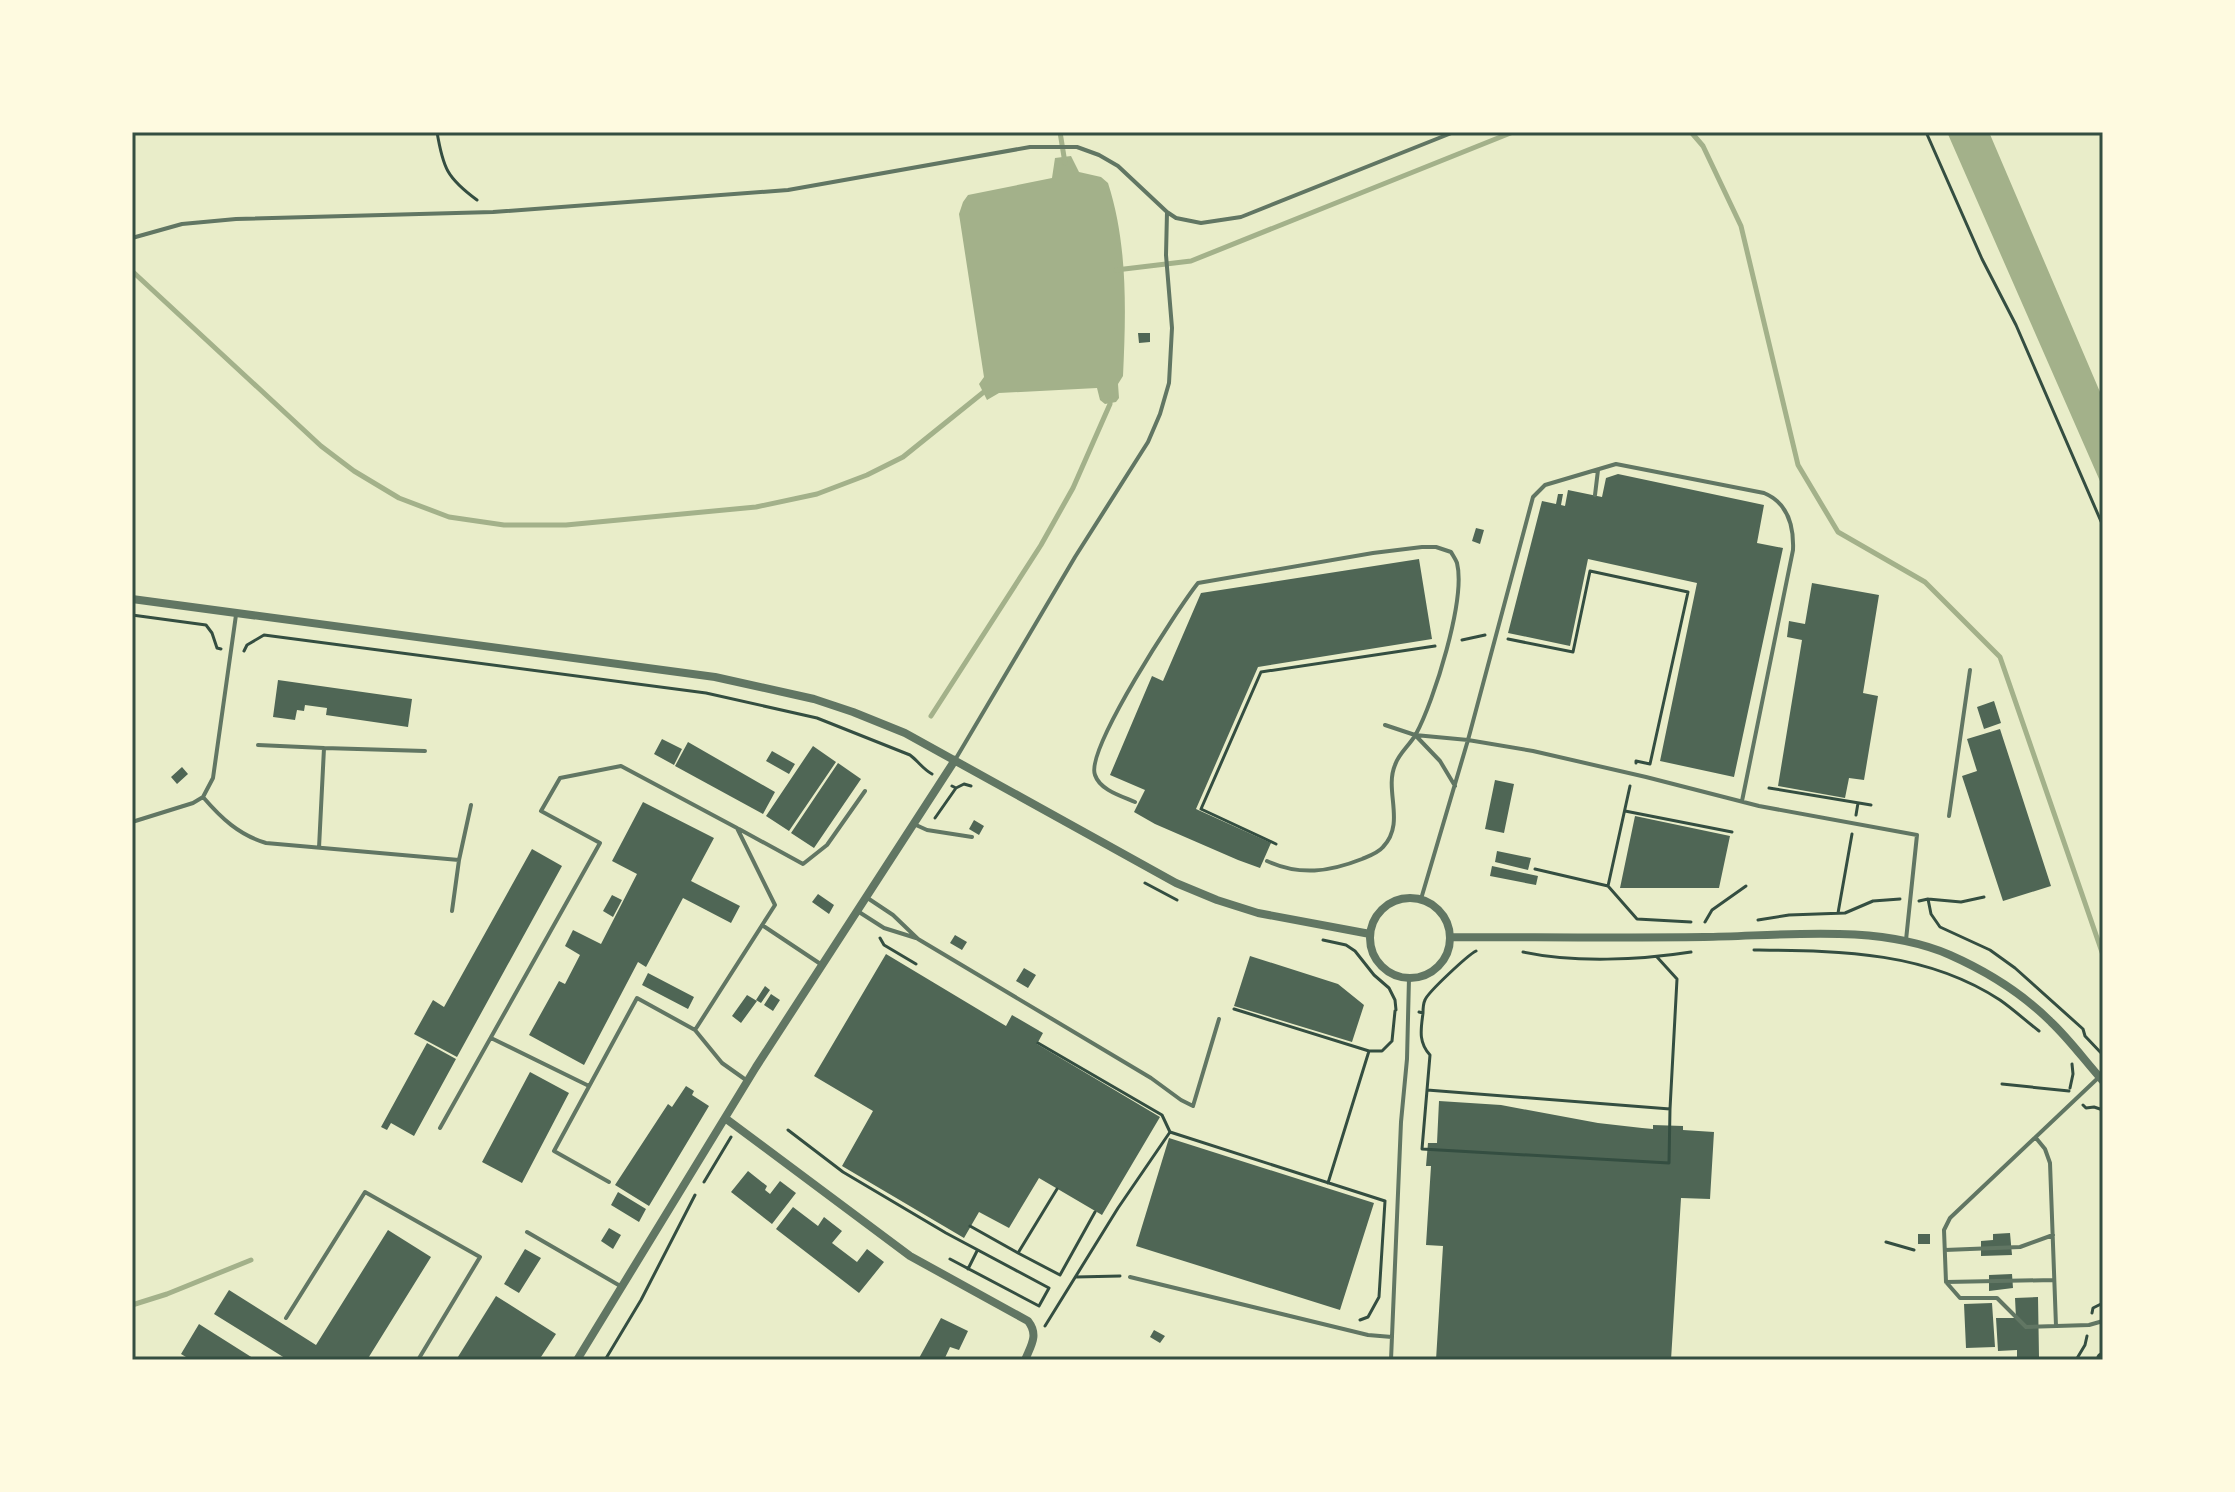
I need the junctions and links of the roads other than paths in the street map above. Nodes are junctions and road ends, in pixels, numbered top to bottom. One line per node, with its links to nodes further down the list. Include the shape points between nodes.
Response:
1 (1454, 132): 2 (lane, via 1241,217 1201,223)
2 (1167, 212): 3 (lane, via 1099,155 1075,147 1030,147 788,190 493,212 236,219 182,224); 15 (lane, via 1169,383 1154,428)
3 (132, 238)
4 (1598, 469): 5 (lane); 11 (lane, via 1545,485 1533,497); 19 (lane, via 1616,464 1764,493 1790,520 1793,550)
5 (1595, 495)
6 (132, 599): 7 (street)
7 (237, 613): 15 (street, via 759,686 853,712); 18 (lane, via 213,778)
8 (1970, 670): 22 (lane)
9 (1385, 725): 10 (lane)
10 (1415, 735): 11 (lane); 16 (lane); 20 (lane, via 1456,611 1457,561 1451,552 1422,547 1373,553 1198,583 1121,701 1093,765 1105,788); 29 (lane, via 1393,768 1395,819 1383,848 1322,871 1291,870)
11 (1468, 740): 16 (lane); 19 (lane)
12 (258, 745): 13 (lane)
13 (324, 748): 14 (lane); 27 (lane)
14 (425, 751)
15 (955, 760): 24 (street); 35 (street, via 1176,883 1258,913)
16 (1455, 786): 31 (lane)
17 (865, 791): 25 (lane, via 827,845 803,864)
18 (203, 797): 23 (lane); 27 (lane, via 251,838)
19 (1742, 801): 38 (lane, via 1917,835)
20 (1135, 802)
21 (471, 805): 28 (lane)
22 (1949, 816)
23 (132, 822)
24 (914, 824): 26 (lane); 30 (street)
25 (737, 828): 34 (lane, via 775,905); 43 (lane, via 621,766 560,778 541,811 600,843)
26 (972, 837)
27 (319, 848): 28 (lane)
28 (459, 860): 32 (lane)
29 (1267, 861)
30 (866, 897): 33 (street); 37 (lane)
31 (1421, 899): 35 (street, via 1387,905); 36 (street, via 1442,913)
32 (452, 911)
33 (857, 911): 37 (lane, via 884,928); 39 (street)
34 (762, 925): 39 (lane); 42 (lane)
35 (1370, 934): 40 (street, via 1383,967)
36 (1450, 937): 38 (street, via 1836,934); 40 (street, via 1448,950 1433,970)
37 (918, 939): 41 (lane, via 1193,1106)
38 (1906, 942): 44 (street, via 1947,954 2015,992 2051,1021)
39 (822, 965): 45 (street)
40 (1409, 978): 61 (lane)
41 (1219, 1019)
42 (695, 1030): 45 (lane, via 722,1063); 46 (lane, via 637,998)
43 (491, 1038): 46 (lane); 48 (lane)
44 (2101, 1079): 49 (lane)
45 (748, 1081): 47 (street)
46 (589, 1086): 50 (lane, via 554,1151)
47 (725, 1118): 57 (street); 64 (street, via 910,1256 1028,1321 1035,1338)
48 (440, 1128)
49 (2036, 1138): 52 (lane, via 2050,1163); 53 (lane, via 1950,1218 1944,1230)
50 (609, 1182)
51 (527, 1232): 57 (lane)
52 (2053, 1235): 53 (lane, via 2020,1247); 55 (lane)
53 (1945, 1250): 56 (lane)
54 (1130, 1277): 61 (lane)
55 (2054, 1280): 56 (lane); 60 (lane)
56 (1946, 1282): 60 (lane, via 1960,1298 1997,1298 2026,1327)
57 (622, 1287): 63 (street)
58 (286, 1318): 62 (lane, via 365,1192 480,1257)
59 (2103, 1321): 60 (lane)
60 (2056, 1326)
61 (1392, 1337): 65 (lane)
62 (418, 1360)
63 (577, 1360)
64 (1025, 1360)
65 (1391, 1360)

